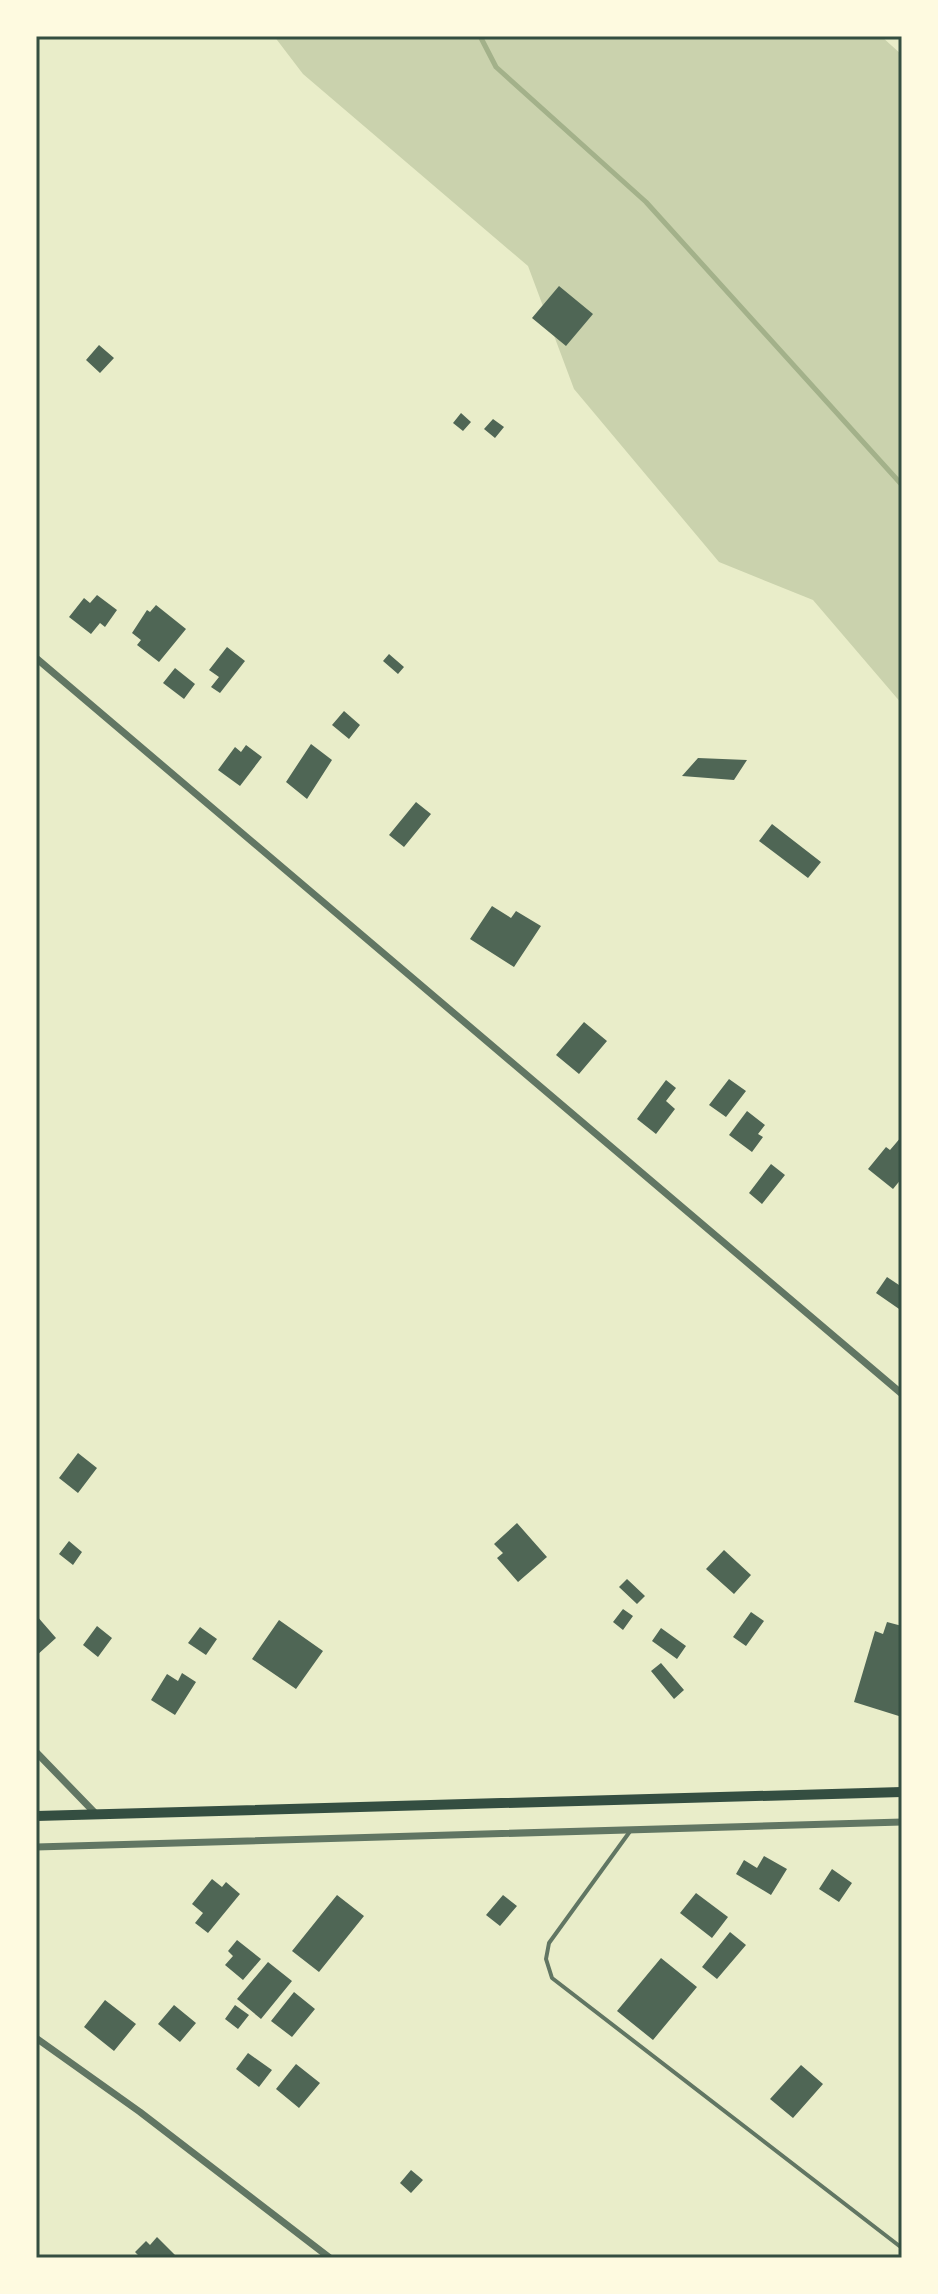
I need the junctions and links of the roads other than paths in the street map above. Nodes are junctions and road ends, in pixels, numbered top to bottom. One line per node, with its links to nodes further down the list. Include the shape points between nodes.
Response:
1 (36, 658): 2 (street)
2 (902, 1394)
3 (36, 1752): 5 (street)
4 (902, 1792): 5 (main road)
5 (96, 1814): 6 (main road)
6 (36, 1816)
7 (902, 1822): 8 (street)
8 (631, 1830): 9 (street); 11 (lane, via 549,1943 546,1959 552,1978)
9 (36, 1847)
10 (36, 2038): 12 (street)
11 (902, 2248)
12 (330, 2258)

